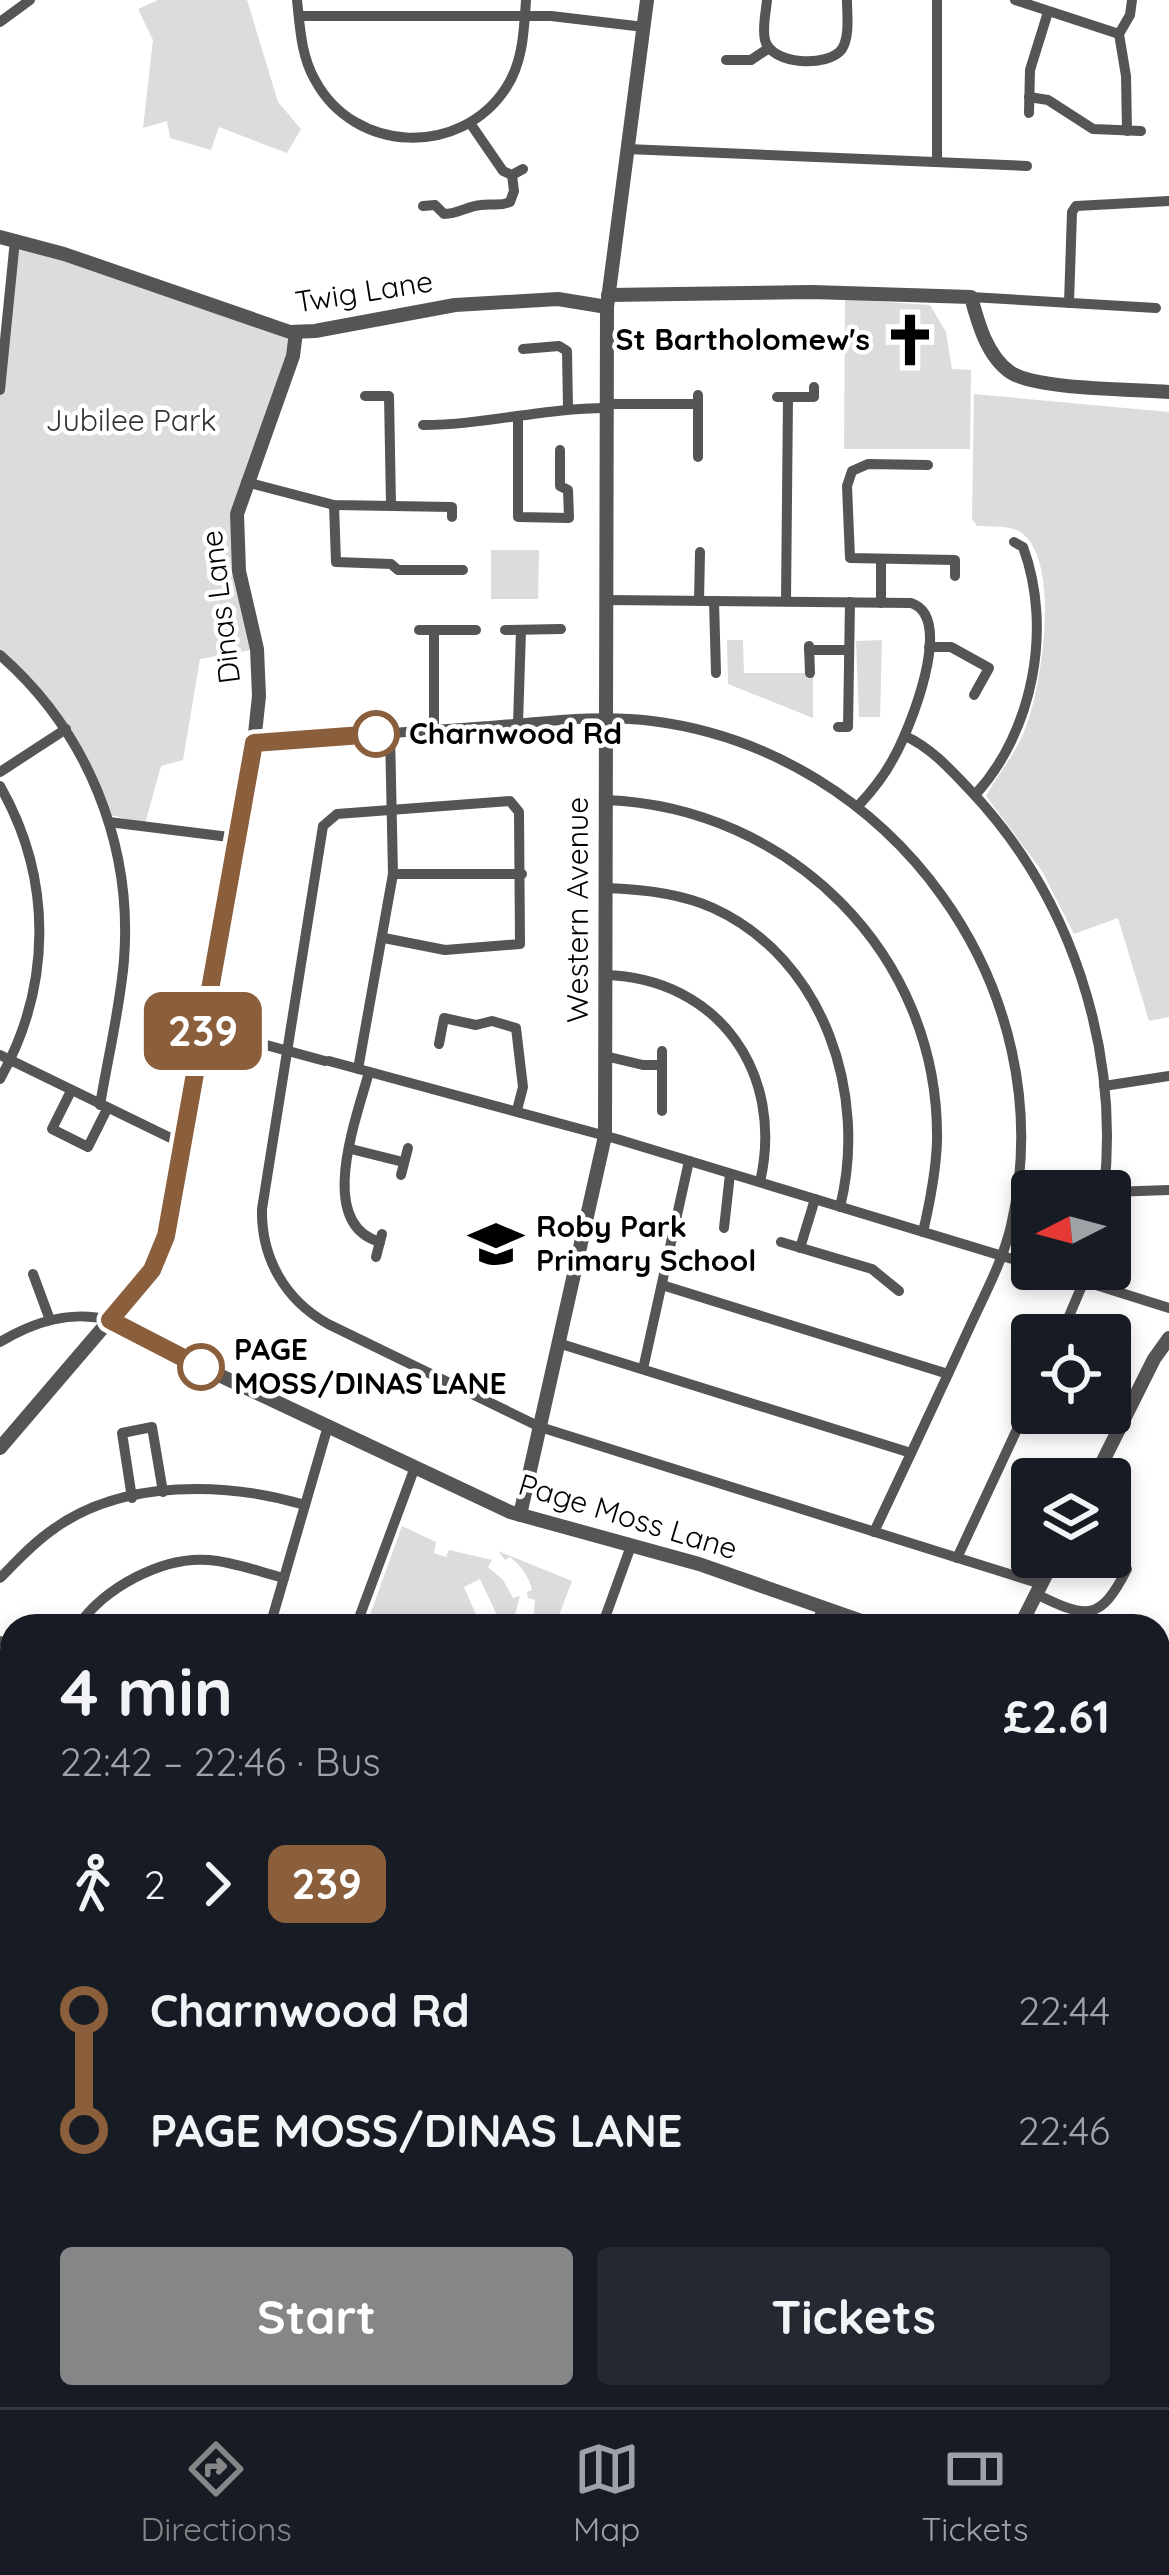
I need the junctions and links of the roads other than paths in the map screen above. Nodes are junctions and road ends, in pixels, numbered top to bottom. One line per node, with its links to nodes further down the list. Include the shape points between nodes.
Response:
1 (30, 0): 13 (street)
2 (298, 0): 11 (street)
3 (526, 0): 12 (street)
4 (647, 0): 14 (street, Western Avenue)
5 (767, 0): 16 (street)
6 (847, 0): 16 (street, via 846,38 836,55 788,58)
7 (937, 0): 22 (street)
8 (1132, 0): 15 (street)
9 (1022, 1): 10 (street)
10 (1048, 12): 15 (street); 18 (street)
11 (299, 16): 12 (street); 20 (street, via 313,77 353,121 406,139)
12 (525, 16): 14 (street); 20 (street, via 513,76)
13 (0, 22)
14 (644, 27): 21 (street, Western Avenue)
15 (1119, 34): 18 (street, via 1134,131 1086,127 1048,100)
16 (769, 48): 17 (street, via 751,60)
17 (726, 59)
18 (1029, 97): 19 (street)
19 (1029, 113)
20 (470, 123): 25 (street, via 500,168 518,172 510,202 458,214)
21 (627, 149): 22 (street); 28 (street, Western Avenue)
22 (937, 162): 23 (street)
23 (1028, 166)
24 (1169, 201): 29 (street, via 1076,206)
25 (423, 206)
26 (8, 238): 31 (street, Twig Lane); 34 (street)
27 (971, 298): 28 (street, Twig Lane, via 812,292); 29 (street); 35 (street, via 992,351 1017,376)
28 (607, 301): 31 (street, Twig Lane, via 455,305); 37 (street, Western Avenue)
29 (1069, 303): 30 (street)
30 (1156, 308)
31 (296, 332): 44 (street, Dinas Lane)
32 (523, 349): 38 (street, via 567,350)
33 (814, 387): 56 (street, via 814,397 782,397)
34 (0, 390)
35 (1169, 392)
36 (365, 396): 46 (street, via 389,396)
37 (606, 406): 38 (street); 42 (street, via 698,400); 53 (street, Western Avenue)
38 (568, 408): 39 (street)
39 (518, 416): 40 (street); 41 (street, via 518,518 569,518)
40 (423, 425)
41 (560, 450)
42 (698, 457)
43 (928, 465): 50 (street, via 852,471 850,558)
44 (246, 482): 45 (street); 78 (street, Dinas Lane, via 235,543 256,649)
45 (334, 505): 46 (street); 51 (street, via 336,562)
46 (391, 505): 47 (street, via 452,507)
47 (452, 517)
48 (1014, 542): 81 (street, via 1023,547 1032,583 1031,681 1011,742)
49 (700, 552): 54 (street)
50 (881, 559): 52 (street, via 955,560); 58 (street)
51 (463, 570)
52 (955, 576)
53 (606, 600): 54 (street); 71 (street, Western Avenue)
54 (699, 601): 55 (street)
55 (714, 601): 56 (street); 68 (street)
56 (786, 602): 57 (street)
57 (850, 602): 58 (street); 66 (street)
58 (881, 602): 65 (street, via 924,608)
59 (561, 629): 64 (street)
60 (419, 630): 61 (street)
61 (434, 630): 62 (street); 75 (street)
62 (476, 630)
63 (505, 630): 64 (street)
64 (521, 630): 72 (street)
65 (929, 647): 70 (street, via 951,647 988,668); 77 (street)
66 (849, 650): 69 (street, via 809,646); 73 (street, via 848,728)
67 (0, 655): 74 (street)
68 (716, 673)
69 (810, 673)
70 (974, 695)
71 (606, 717): 72 (street); 82 (street, Western Avenue); 83 (street, via 740,741)
72 (518, 724): 75 (street)
73 (838, 727)
74 (66, 729): 79 (street); 85 (street)
75 (434, 730): 76 (street)
76 (390, 734): 78 (street); 84 (street)
77 (905, 736): 81 (street); 83 (street)
78 (254, 743): 86 (street, Dinas Lane)
79 (0, 772)
80 (0, 786): 97 (street, via 29,853 40,919 33,1000)
81 (975, 795): 102 (street, via 1025,858 1060,923 1088,1000)
82 (606, 800): 89 (street, Western Avenue); 120 (street, via 700,817 778,850 876,939 929,1059 937,1140)
83 (859, 805): 123 (street, via 945,897 1005,1024 1021,1139)
84 (393, 808): 87 (street); 88 (street, via 510,801 519,812); 94 (street, via 337,814 322,826)
85 (109, 822): 86 (street); 104 (street, via 125,930)
86 (236, 838): 92 (street, Dinas Lane)
87 (393, 874): 88 (street); 90 (street)
88 (522, 874): 90 (street, via 520,944 445,950)
89 (605, 888): 91 (street, Western Avenue); 118 (street, via 660,892 724,914 802,987 846,1086 850,1140)
90 (384, 938): 99 (street)
91 (605, 975): 96 (street, Western Avenue); 114 (street, via 676,991 736,1039 762,1099)
92 (203, 1028): 94 (street); 108 (street, Dinas Lane)
93 (439, 1044): 105 (street, via 444,1018 516,1028 523,1087)
94 (289, 1050): 99 (street); 140 (street, via 262,1209 265,1243 286,1289 328,1324)
95 (662, 1051): 98 (street)
96 (605, 1056): 98 (street); 107 (street, Western Avenue)
97 (5, 1058): 101 (street); 103 (street)
98 (662, 1065): 106 (street)
99 (364, 1070): 105 (street); 110 (street)
100 (1169, 1076): 102 (street)
101 (0, 1079)
102 (1104, 1086): 112 (street)
103 (71, 1091): 104 (street); 104 (street, via 52,1129 88,1147)
104 (103, 1107): 108 (street)
105 (517, 1111): 107 (street)
106 (662, 1111)
107 (605, 1136): 111 (street); 136 (street, Western Avenue)
108 (183, 1144): 132 (street, Dinas Lane, via 161,1251)
109 (408, 1148): 110 (street, via 402,1168)
110 (351, 1149): 124 (street, via 346,1213 361,1234 381,1238)
111 (689, 1161): 113 (street); 127 (street)
112 (1106, 1170)
113 (730, 1174): 114 (street); 119 (street)
114 (760, 1182): 117 (street)
115 (1169, 1190): 116 (street)
116 (1131, 1191)
117 (815, 1199): 118 (street); 122 (street)
118 (840, 1207): 120 (street)
119 (724, 1228)
120 (922, 1232): 123 (street)
121 (781, 1242): 122 (street)
122 (800, 1248): 129 (street, via 872,1269)
123 (1002, 1256): 125 (street); 138 (street)
124 (376, 1257)
125 (1011, 1259)
126 (33, 1274): 131 (street)
127 (662, 1285): 137 (street); 138 (street)
128 (1124, 1290): 130 (street)
129 (899, 1291)
130 (1169, 1308)
131 (50, 1320): 132 (street); 135 (street)
132 (110, 1320): 139 (street, Page Moss Lane); 142 (street, Dinas Lane)
133 (0, 1322): 135 (street)
134 (1169, 1338): 144 (street)
135 (3, 1339)
136 (558, 1343): 137 (street); 140 (street, Western Avenue)
137 (643, 1369): 143 (street)
138 (948, 1374): 143 (street)
139 (328, 1426): 145 (street, Page Moss Lane); 148 (street)
140 (540, 1427): 149 (street, Western Avenue); 150 (street)
141 (1015, 1434): 152 (street)
142 (0, 1448)
143 (911, 1453): 150 (street)
144 (1104, 1458)
145 (415, 1467): 149 (street, Page Moss Lane); 161 (street)
146 (163, 1492): 147 (street); 147 (street, via 152,1427 122,1433); 148 (street, via 214,1488)
147 (132, 1498): 153 (street, via 55,1528)
148 (305, 1505): 154 (street)
149 (520, 1515): 151 (street, Page Moss Lane)
150 (874, 1532): 152 (street)
151 (631, 1546): 158 (street, Page Moss Lane); 162 (street)
152 (957, 1558): 157 (street)
153 (0, 1578)
154 (284, 1578): 159 (street, via 207,1559 163,1567 122,1584); 160 (street)
155 (1044, 1578): 157 (street)
156 (1123, 1578): 157 (street, via 1096,1611 1070,1610)
157 (1039, 1589): 165 (street)
158 (823, 1607): 163 (street); 164 (street, Page Moss Lane)
159 (87, 1614)
160 (274, 1614)
161 (360, 1614)
162 (606, 1614)
163 (820, 1614)
164 (843, 1614)
165 (1026, 1614)

